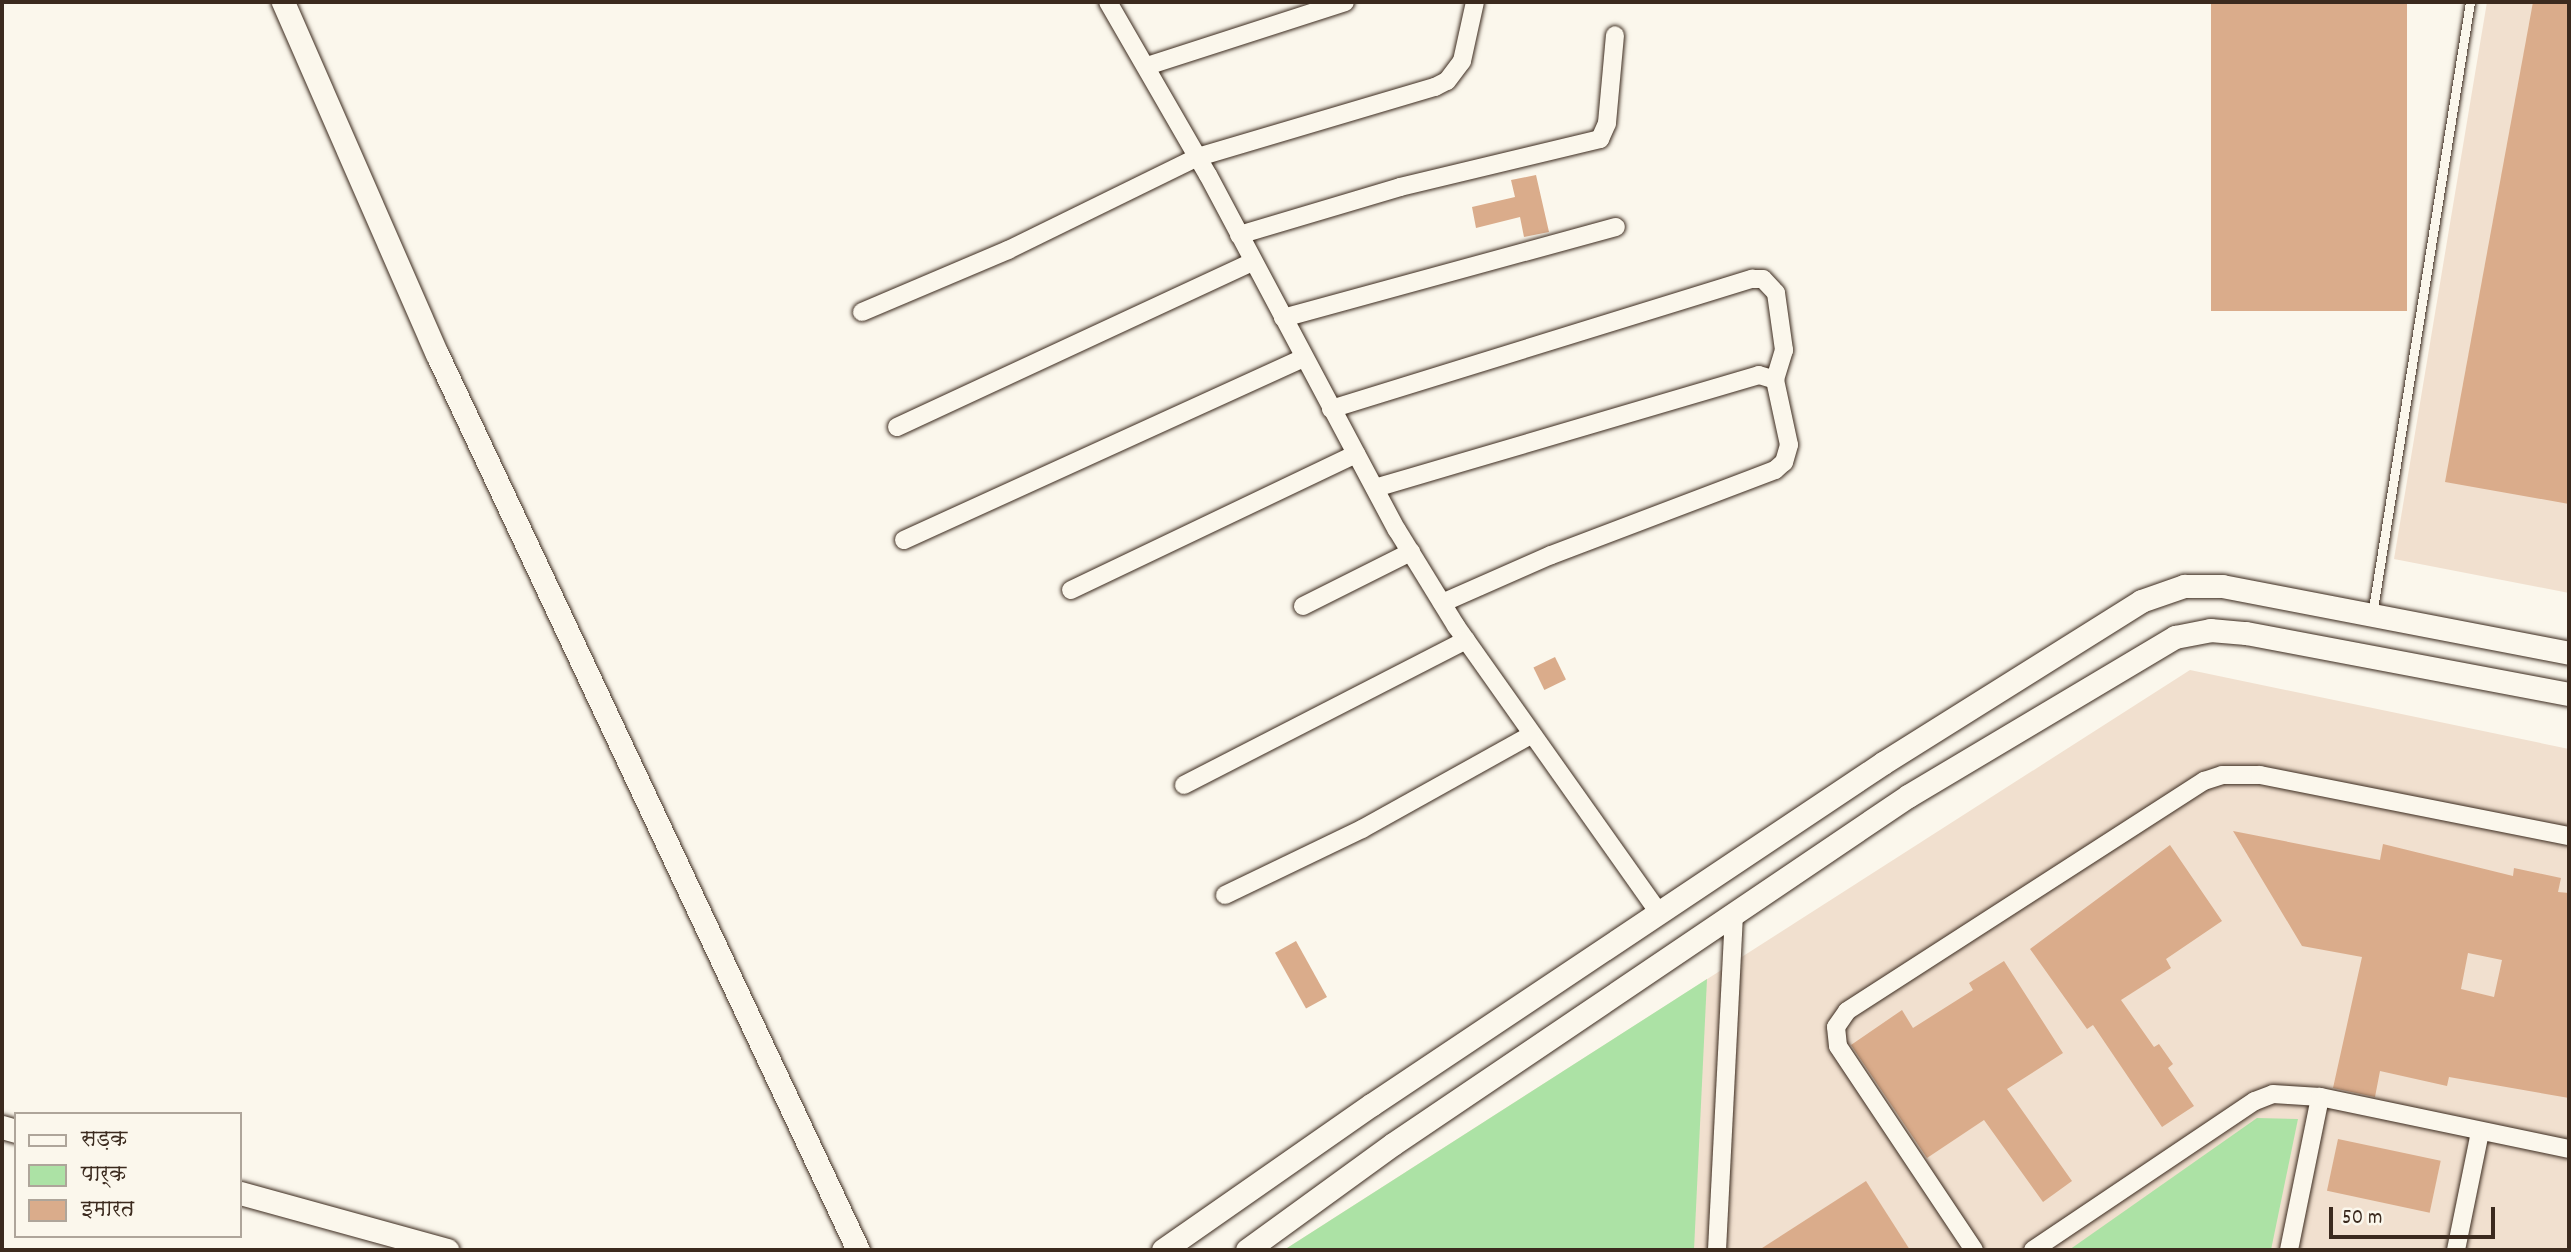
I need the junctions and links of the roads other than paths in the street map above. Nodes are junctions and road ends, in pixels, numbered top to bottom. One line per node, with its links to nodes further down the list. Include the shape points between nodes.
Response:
1 (283, 2): 40 (street, via 443,366)
2 (1108, 2): 7 (street)
3 (1345, 2): 7 (street)
4 (1475, 2): 8 (street, via 1462,61 1447,81)
5 (2470, 2): 25 (lane)
6 (1615, 35): 10 (street, via 1607,123 1600,139 1400,187)
7 (1147, 66): 8 (street)
8 (1198, 157): 10 (street); 12 (street, via 1008,250)
9 (1616, 227): 13 (street)
10 (1239, 235): 11 (street)
11 (1253, 262): 13 (street); 17 (street)
12 (862, 312)
13 (1283, 318): 14 (street)
14 (1304, 358): 16 (street); 20 (street)
15 (1774, 380): 16 (street, via 1784,350 1776,293 1770,283 1752,279); 19 (street, via 1759,375); 23 (street, via 1789,445 1784,462 1775,470 1551,555)
16 (1331, 409): 18 (street)
17 (897, 428)
18 (1356, 454): 19 (street); 22 (street)
19 (1375, 488): 21 (street)
20 (904, 540)
21 (1411, 552): 23 (street); 24 (street)
22 (1071, 590)
23 (1442, 603): 26 (street)
24 (1303, 606)
25 (2372, 616): 27 (street); 33 (street, via 2222,586 2165,591 2097,626 1905,748)
26 (1466, 640): 29 (street); 30 (street)
27 (2569, 653)
28 (2569, 694): 34 (street, via 2246,633 2191,631 2117,667 1908,796)
29 (1531, 735): 32 (street, via 1362,829); 33 (street)
30 (1184, 785)
31 (2569, 836): 44 (street, via 2260,775 2222,775 2204,781 1847,1011 1836,1027 1838,1046)
32 (1225, 895)
33 (1660, 914): 41 (street, via 1371,1105)
34 (1734, 915): 42 (street, via 1393,1144); 43 (street)
35 (2320, 1097): 36 (street); 45 (street, via 2273,1094 2255,1101); 46 (street)
36 (2480, 1132): 37 (street); 47 (street)
37 (2569, 1149)
38 (242, 1194): 39 (street)
39 (447, 1250)
40 (858, 1250)
41 (1163, 1250)
42 (1247, 1250)
43 (1717, 1250)
44 (1974, 1250)
45 (2033, 1250)
46 (2289, 1250)
47 (2456, 1250)

